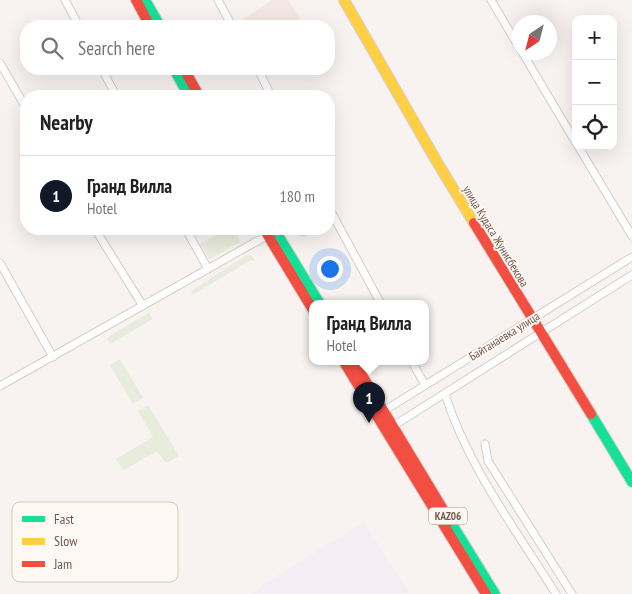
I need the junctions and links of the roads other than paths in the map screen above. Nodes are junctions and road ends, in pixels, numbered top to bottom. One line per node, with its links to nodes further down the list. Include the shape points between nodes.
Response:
1 (65, 0): 7 (street)
2 (136, 0): 8 (main road)
3 (145, 0): 9 (main road)
4 (218, 0): 10 (street)
5 (344, 0): 40 (main road, улица Кудаса Жунисбекова)
6 (491, 0): 11 (street)
7 (76, 20)
8 (147, 20)
9 (157, 20)
10 (229, 20)
11 (512, 35)
12 (527, 60): 23 (street)
13 (0, 63): 22 (street)
14 (105, 75): 18 (street)
15 (177, 75): 19 (main road)
16 (187, 75): 20 (main road)
17 (261, 75): 21 (street)
18 (113, 90)
19 (186, 90)
20 (196, 90)
21 (269, 90)
22 (20, 98)
23 (572, 137)
24 (580, 150): 31 (street)
25 (335, 219): 37 (street)
26 (99, 235): 39 (street)
27 (189, 235): 34 (street)
28 (265, 235): 34 (street)
29 (274, 235): 38 (main road)
30 (275, 235): 36 (main road)
31 (632, 236)
32 (632, 256): 40 (street, Байтанаевка улица)
33 (0, 263): 42 (street)
34 (208, 269): 39 (street)
35 (632, 275): 41 (street, Байтанаевка улица)
36 (317, 300)
37 (379, 300)
38 (309, 302)
39 (143, 306): 42 (street)
40 (532, 318): 41 (main road, улица Кудаса Жунисбекова); 46 (street, Байтанаевка улица)
41 (541, 333): 48 (street, Байтанаевка улица); 52 (main road, улица Кудаса Жунисбекова)
42 (53, 356): 47 (street)
43 (346, 365): 49 (main road, KАZ06)
44 (356, 365): 49 (main road, KАZ06)
45 (414, 365): 46 (street)
46 (425, 385): 49 (street, Байтанаевка улица)
47 (0, 386)
48 (445, 394): 50 (street, Байтанаевка улица); 56 (street, via 452,417 480,475)
49 (380, 413): 50 (main road, KАZ06)
50 (389, 429): 53 (main road, KАZ06)
51 (485, 444): 57 (street, via 488,461)
52 (632, 482)
53 (427, 490): 54 (main road, KАZ06); 55 (main road, KАZ06)
54 (486, 594)
55 (496, 594)
56 (556, 594)
57 (572, 594)

